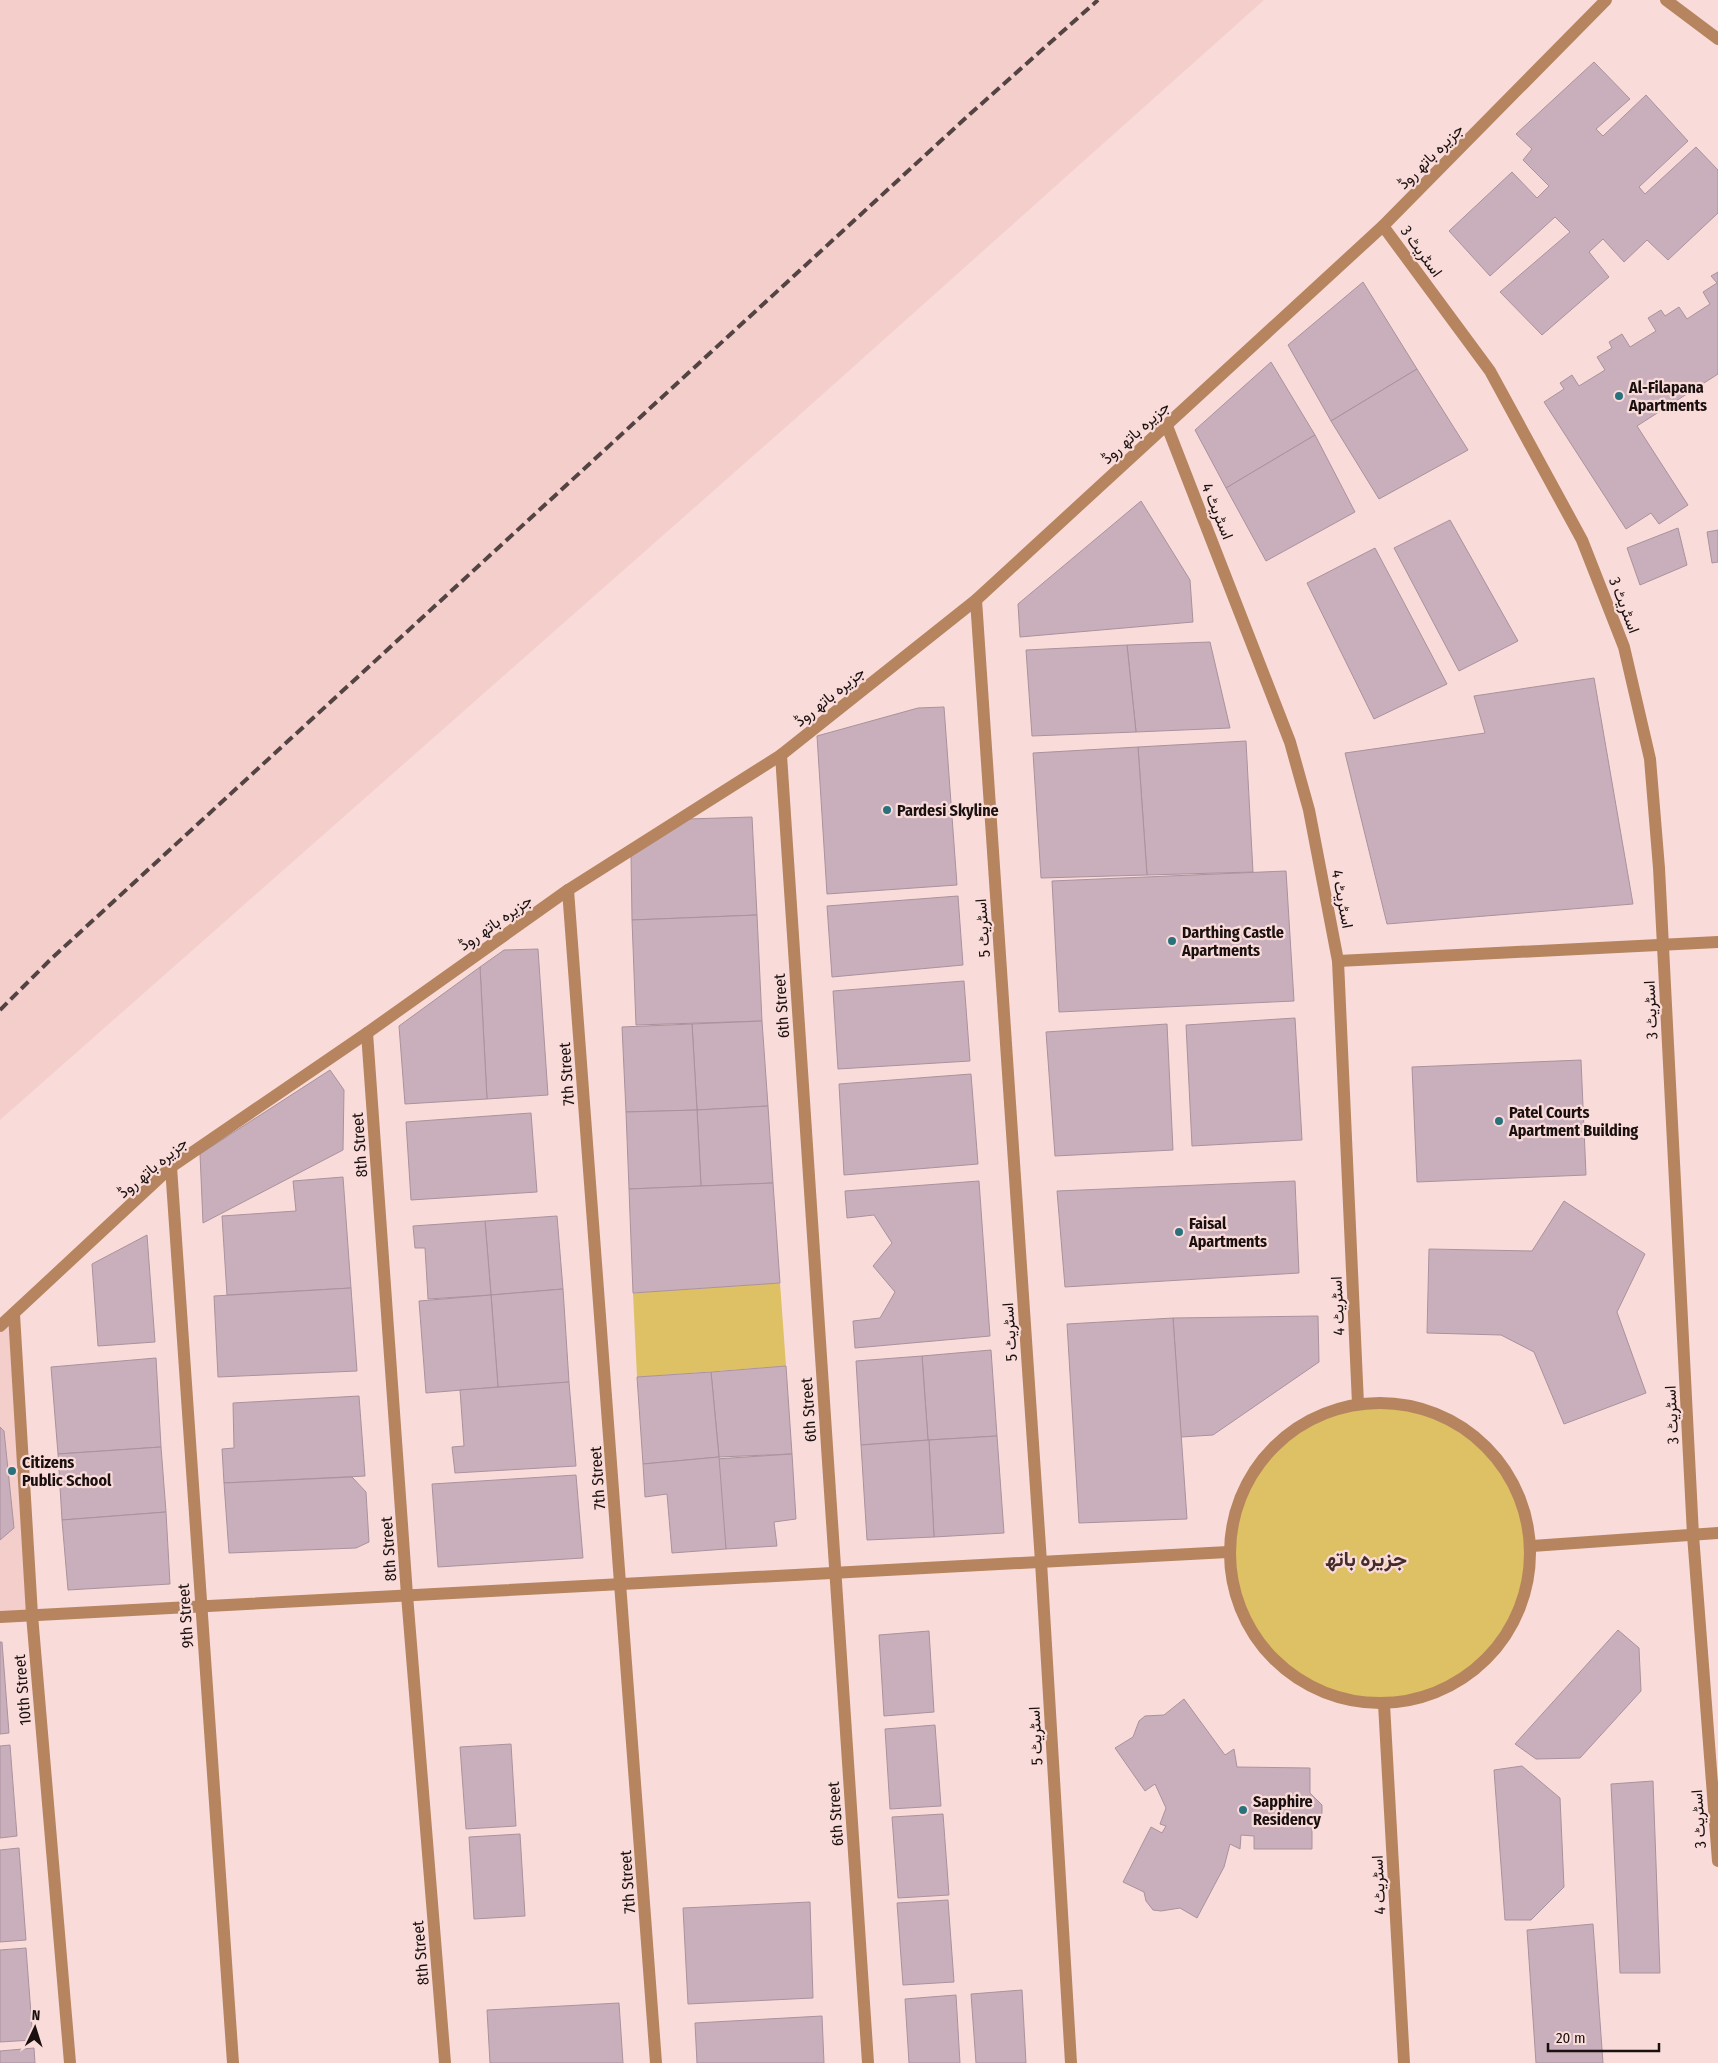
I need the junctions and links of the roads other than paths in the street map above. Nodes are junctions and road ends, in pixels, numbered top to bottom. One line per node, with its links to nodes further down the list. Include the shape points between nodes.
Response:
1 (1606, 0): 4 (street, جزیرہ باتھ روڈ)
2 (1666, 0): 3 (street)
3 (1718, 39)
4 (1383, 226): 5 (street, جزیرہ باتھ روڈ); 10 (street, اسٹریٹ 3, via 1490,372 1582,540 1624,647 1650,759)
5 (1167, 426): 6 (street, جزیرہ باتھ روڈ); 11 (street, اسٹریٹ 4, via 1290,742 1309,810)
6 (976, 600): 7 (street, جزیرہ باتھ روڈ); 21 (street, اسٹریٹ 5)
7 (781, 755): 8 (street, جزیرہ باتھ روڈ); 22 (street, 6th Street)
8 (568, 890): 12 (street, جزیرہ باتھ روڈ); 23 (street, 7th Street)
9 (1718, 942): 10 (street)
10 (1663, 945): 11 (street); 18 (street, اسٹریٹ 3)
11 (1338, 961): 16 (street, اسٹریٹ 4)
12 (367, 1033): 13 (street, جزیرہ باتھ روڈ); 24 (street, 8th Street)
13 (171, 1167): 14 (street, جزیرہ باتھ روڈ); 25 (street, 9th Street)
14 (14, 1314): 15 (street, جزیرہ باتھ روڈ); 26 (street, 10th Street)
15 (0, 1326)
16 (1358, 1404): 19 (street, via 1408,1405 1455,1422 1493,1453 1520,1495); 20 (street, via 1308,1420 1267,1452 1239,1496)
17 (1718, 1533): 18 (street)
18 (1693, 1535): 19 (street); 29 (street, اسٹریٹ 3)
19 (1532, 1546): 28 (street, via 1527,1592 1508,1636 1474,1671 1432,1696)
20 (1228, 1552): 21 (street); 28 (street, via 1234,1596 1256,1640 1290,1675 1334,1697)
21 (1041, 1562): 22 (street); 35 (street, اسٹریٹ 5)
22 (835, 1572): 23 (street); 34 (street, 6th Street)
23 (621, 1584): 24 (street); 33 (street, 7th Street)
24 (407, 1595): 25 (street); 32 (street, 8th Street)
25 (201, 1606): 26 (street); 31 (street, 9th Street)
26 (32, 1615): 27 (street); 30 (street, 10th Street)
27 (0, 1617)
28 (1384, 1704): 36 (street, اسٹریٹ 4)
29 (1718, 1861)
30 (70, 2063)
31 (233, 2063)
32 (445, 2063)
33 (656, 2063)
34 (868, 2063)
35 (1071, 2063)
36 (1404, 2063)

